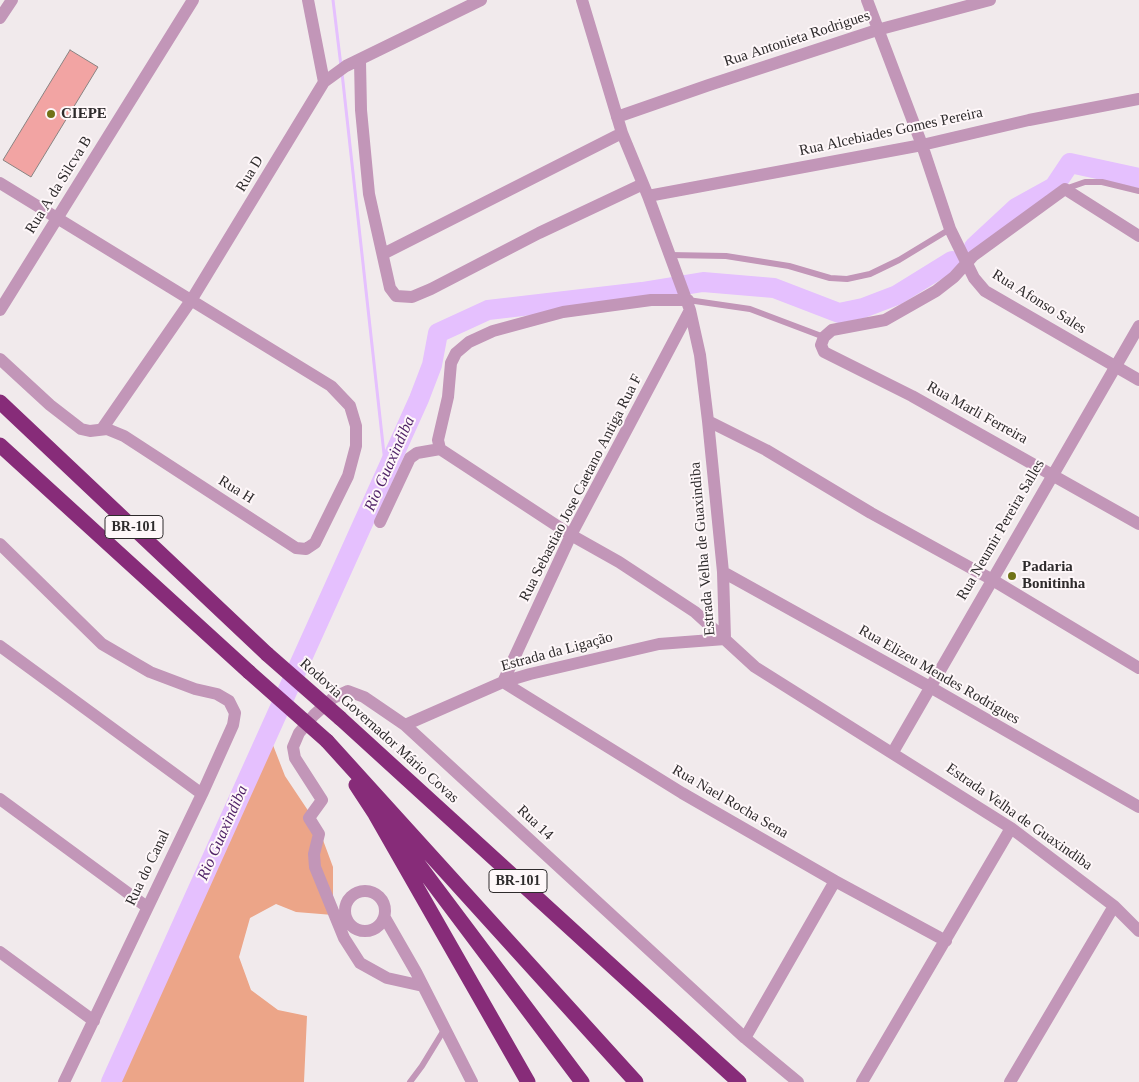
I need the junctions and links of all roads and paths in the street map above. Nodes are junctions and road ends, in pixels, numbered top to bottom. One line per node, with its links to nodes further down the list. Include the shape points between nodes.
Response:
1 (193, 0): 19 (street, Rua A da Silcva B)
2 (308, 0): 9 (street)
3 (481, 0): 8 (street, Rua D)
4 (867, 0): 7 (street, Rua Afonso Sales)
5 (990, 0): 7 (street, Rua Antonieta Rodrigues)
6 (585, 1): 11 (street, Estrada Velha de Guaxindiba)
7 (877, 30): 11 (street, Rua Antonieta Rodrigues); 13 (street, Rua Afonso Sales)
8 (360, 61): 9 (street, Rua D, via 346,66); 22 (street, via 368,178)
9 (324, 82): 26 (street, Rua D)
10 (1139, 99): 13 (street, Rua Alcebiades Gomes Pereira)
11 (617, 117): 12 (street, Estrada Velha de Guaxindiba)
12 (622, 133): 15 (street, Estrada Velha de Guaxindiba); 22 (street)
13 (922, 145): 18 (street, Rua Alcebiades Gomes Pereira); 20 (street, Rua Afonso Sales)
14 (0, 183): 19 (street)
15 (643, 184): 18 (street, Estrada Velha de Guaxindiba); 22 (street, via 412,297 399,297 391,292)
16 (1066, 189): 17 (lane, via 1085,182 1102,182); 21 (street); 24 (street)
17 (1139, 192)
18 (648, 196): 23 (street, Estrada Velha de Guaxindiba)
19 (57, 218): 26 (street); 27 (street, Rua A da Silcva B)
20 (950, 229): 23 (lane, via 899,260 870,274 847,279 726,256); 24 (street, Rua Afonso Sales)
21 (1139, 236)
22 (383, 254)
23 (670, 255): 25 (street, Estrada Velha de Guaxindiba)
24 (967, 264): 29 (street, via 936,291 898,314 885,320 836,329); 31 (street, Rua Afonso Sales, via 984,291)
25 (686, 295): 29 (lane, via 750,309); 34 (street, Estrada Velha de Guaxindiba, via 700,355); 37 (street, via 563,312 493,331 469,342 456,353 451,363 448,397 438,440); 41 (street, Rua Sebastiao Jose Caetano Antiga Rua F)
26 (192, 299): 35 (street, Rua D); 35 (street, Rua H, via 332,386 350,406 356,426 356,446 348,476 315,542 306,549 296,548 124,436)
27 (0, 310)
28 (1139, 326): 31 (street, Rua Neumir Pereira Salles)
29 (824, 337): 38 (street, Rua Marli Ferreira, via 823,350)
30 (0, 360): 35 (street, Rua H, via 81,429)
31 (1115, 366): 32 (street, Rua Afonso Sales); 38 (street, Rua Neumir Pereira Salles)
32 (1139, 380)
33 (0, 402): 74 (highway, Rodovia Governador Mário Covas / BR-101, bridge, via 267,654)
34 (708, 421): 43 (street, Estrada Velha de Guaxindiba); 44 (street, via 766,450)
35 (102, 429)
36 (0, 444): 51 (highway, BR-101, bridge)
37 (440, 448): 39 (street, via 417,453 410,458); 41 (street)
38 (1053, 474): 40 (street, Rua Marli Ferreira); 44 (street, Rua Neumir Pereira Salles)
39 (380, 522)
40 (1139, 524)
41 (571, 535): 45 (street, via 695,612); 48 (street, Rua Sebastiao Jose Caetano Antiga Rua F)
42 (2, 549): 53 (street, Rua do Canal, via 102,644 150,672 217,694 232,705 235,712 233,725)
43 (722, 572): 45 (street, Estrada Velha de Guaxindiba); 49 (street, Rua Elizeu Mendes Rodrigues)
44 (991, 579): 47 (street); 49 (street, Rua Neumir Pereira Salles)
45 (725, 639): 48 (street, Estrada da Ligação, via 659,644); 52 (street, Estrada Velha de Guaxindiba, via 755,667)
46 (0, 646): 53 (street)
47 (1139, 668)
48 (503, 682): 50 (street, Estrada da Ligação); 57 (street, Rua Nael Rocha Sena, via 682,793)
49 (930, 687): 52 (street, Rua Neumir Pereira Salles); 55 (street, Rua Elizeu Mendes Rodrigues)
50 (405, 725): 64 (street, Rua 14, via 352,691 340,693 299,733 293,747 295,758 321,796 321,803 309,818 319,834 314,854 315,867 344,938 360,963 377,974); 67 (street, Rua 14)
51 (326, 741): 71 (highway, BR-101, via 375,814); 72 (highway, BR-101); 73 (highway, BR-101)
52 (893, 752): 56 (street, Estrada Velha de Guaxindiba)
53 (202, 794): 59 (street, Rua do Canal)
54 (0, 799): 59 (street)
55 (1139, 807)
56 (1011, 828): 58 (street, Estrada Velha de Guaxindiba); 62 (street)
57 (834, 881): 62 (street, Rua Nael Rocha Sena); 67 (street)
58 (1114, 906): 61 (street, Estrada Velha de Guaxindiba); 77 (street)
59 (147, 907): 65 (street, Rua do Canal)
60 (385, 918): 64 (street)
61 (1139, 931)
62 (946, 941): 76 (street)
63 (0, 952): 65 (street)
64 (423, 986): 66 (street)
65 (94, 1021): 68 (street, Rua do Canal)
66 (444, 1030): 69 (lane); 70 (street)
67 (744, 1038): 75 (street, Rua 14)
68 (64, 1082)
69 (410, 1082)
70 (472, 1082)
71 (528, 1082)
72 (582, 1082)
73 (636, 1082)
74 (739, 1082)
75 (798, 1082)
76 (862, 1082)
77 (1010, 1082)

